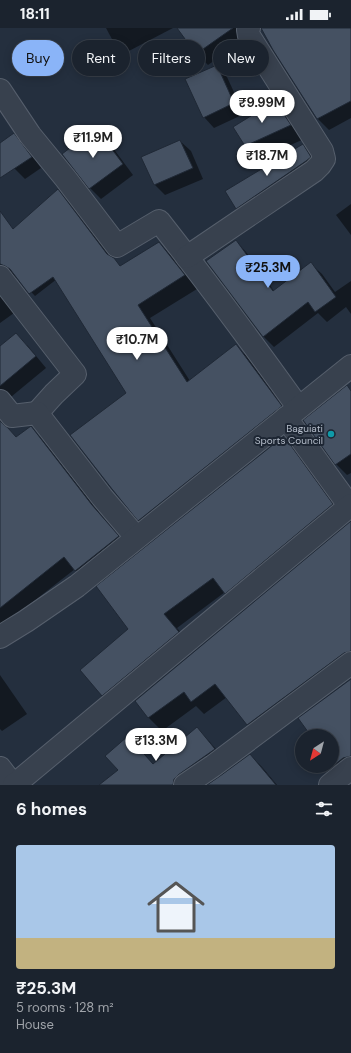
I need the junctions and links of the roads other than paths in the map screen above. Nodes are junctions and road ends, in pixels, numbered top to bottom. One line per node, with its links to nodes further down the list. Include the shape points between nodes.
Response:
1 (248, 28): 3 (street, via 249,36 322,151 324,159 314,171)
2 (0, 90): 3 (street, via 30,135 117,246 159,221)
3 (188, 257): 7 (street, via 298,407)
4 (0, 277): 8 (street, via 75,374)
5 (351, 366): 7 (street)
6 (0, 401): 8 (street, via 12,416)
7 (293, 412): 9 (street); 10 (street)
8 (37, 413): 10 (street)
9 (351, 506): 15 (street)
10 (136, 537): 11 (street, via 77,586)
11 (0, 637)
12 (351, 663): 16 (street)
13 (0, 768): 15 (street)
14 (351, 768): 17 (street)
15 (14, 785)
16 (184, 785)
17 (330, 785)

